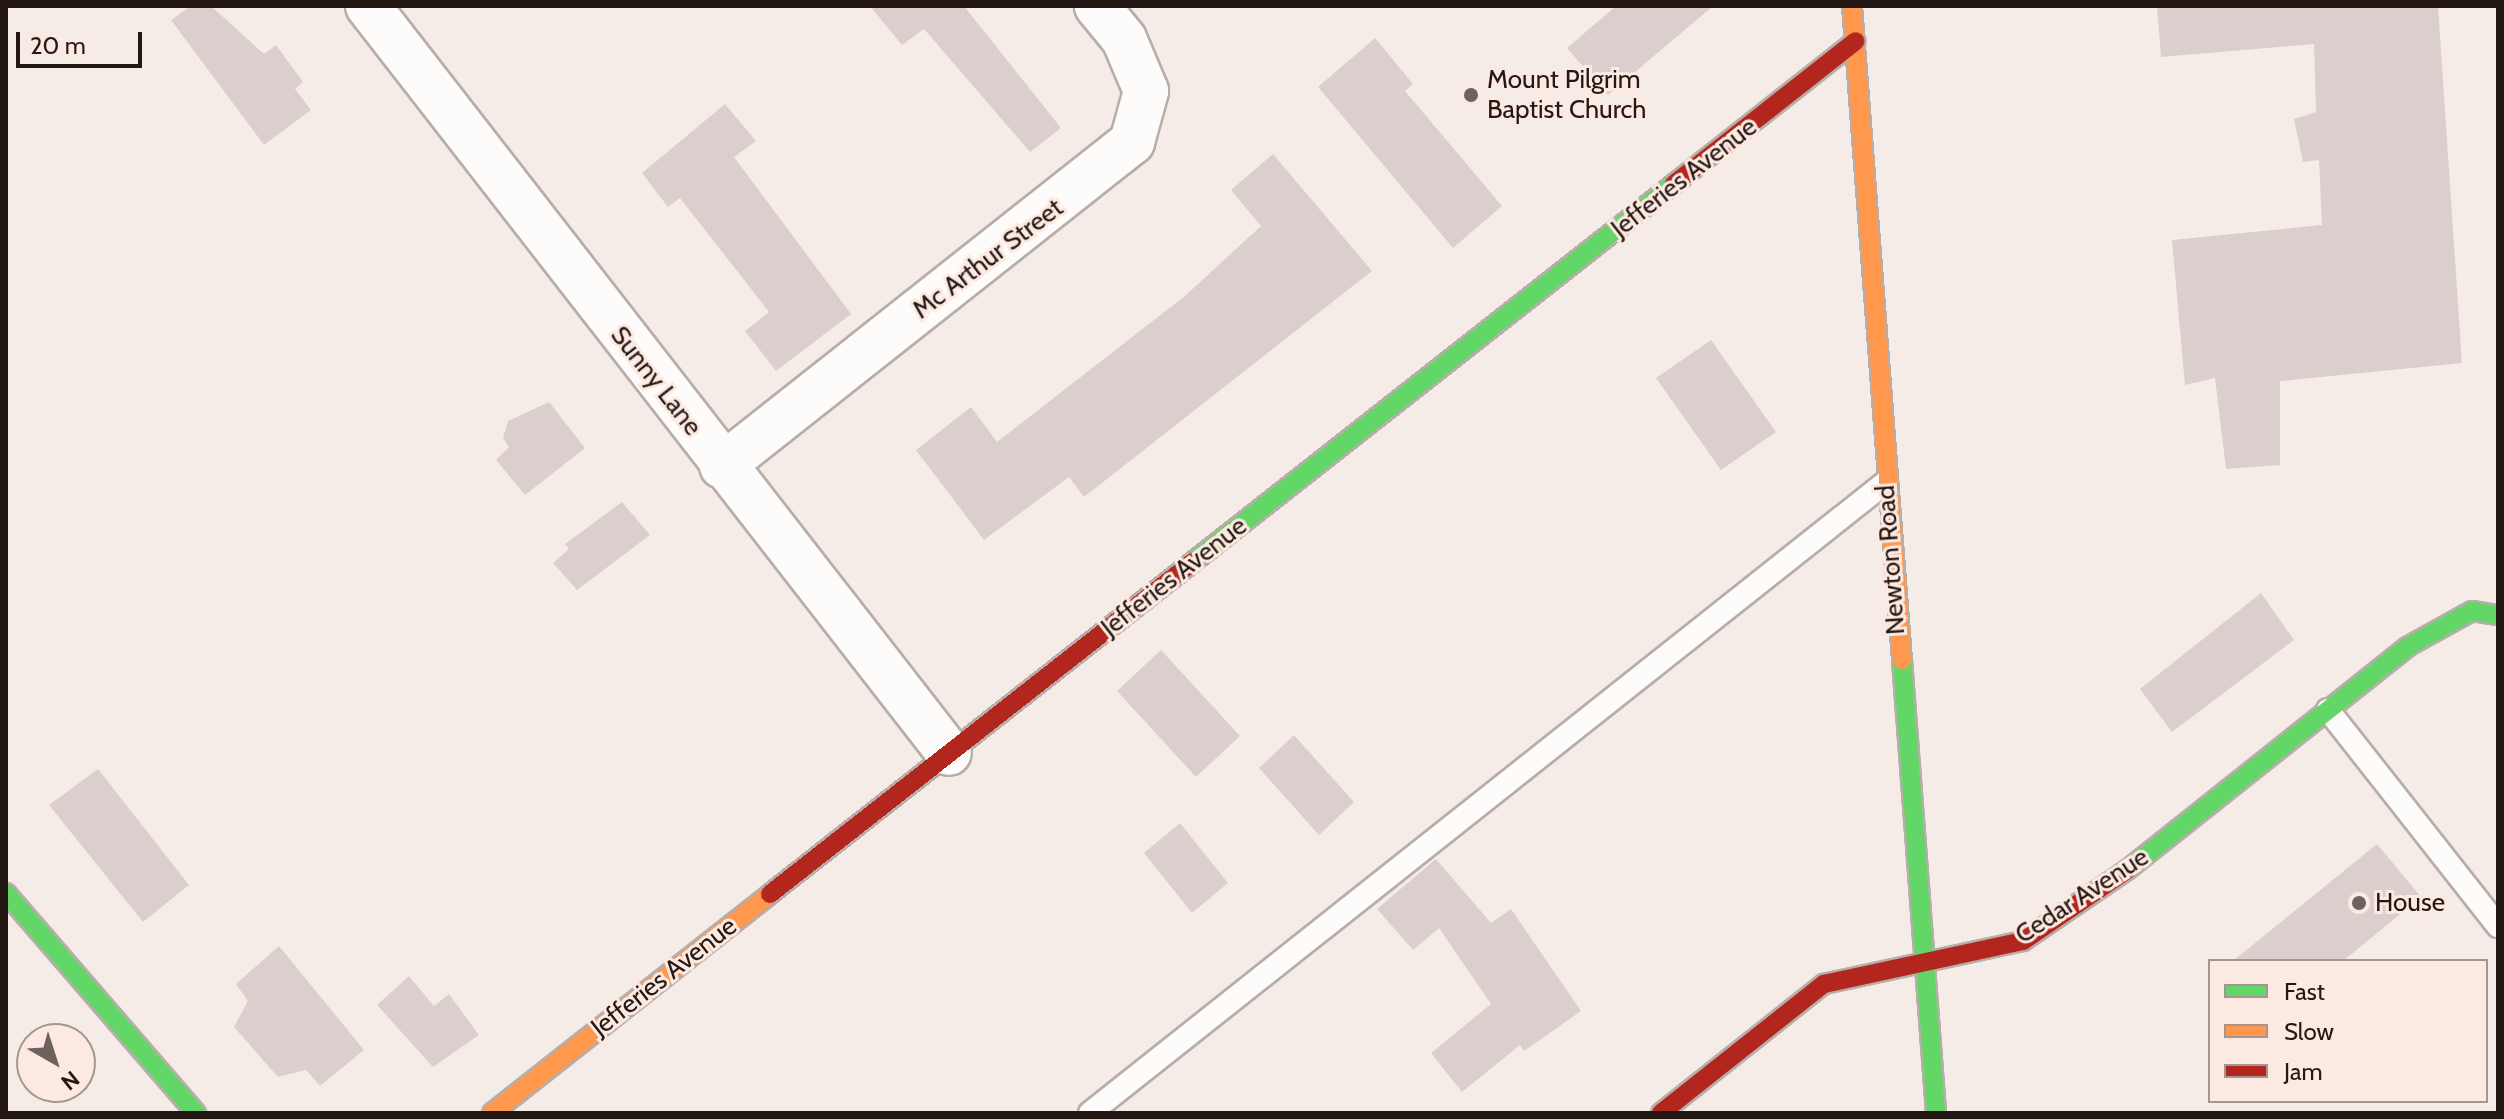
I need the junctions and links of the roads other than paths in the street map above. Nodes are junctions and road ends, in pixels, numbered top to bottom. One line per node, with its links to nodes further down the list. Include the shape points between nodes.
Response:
1 (368, 6): 5 (street, Sunny Lane)
2 (1097, 6): 5 (street, Mc Arthur Street, via 1124,39 1146,91 1132,142)
3 (1852, 6): 4 (street, Newton Road)
4 (1856, 41): 6 (street, Newton Road); 9 (street, Jefferies Avenue)
5 (722, 466): 9 (street, Sunny Lane)
6 (1886, 482): 12 (street, Newton Road, via 1918,937); 15 (lane)
7 (2498, 615): 8 (street, Cedar Avenue, via 2472,611 2407,647)
8 (2328, 710): 11 (lane); 12 (street, Cedar Avenue, via 2113,881 2023,941)
9 (949, 753): 14 (street, Jefferies Avenue)
10 (6, 893): 13 (street)
11 (2498, 926)
12 (1926, 962): 16 (street, Cedar Avenue, via 1824,984); 17 (street, Newton Road)
13 (196, 1113)
14 (492, 1113)
15 (1090, 1113)
16 (1661, 1113)
17 (1936, 1113)

